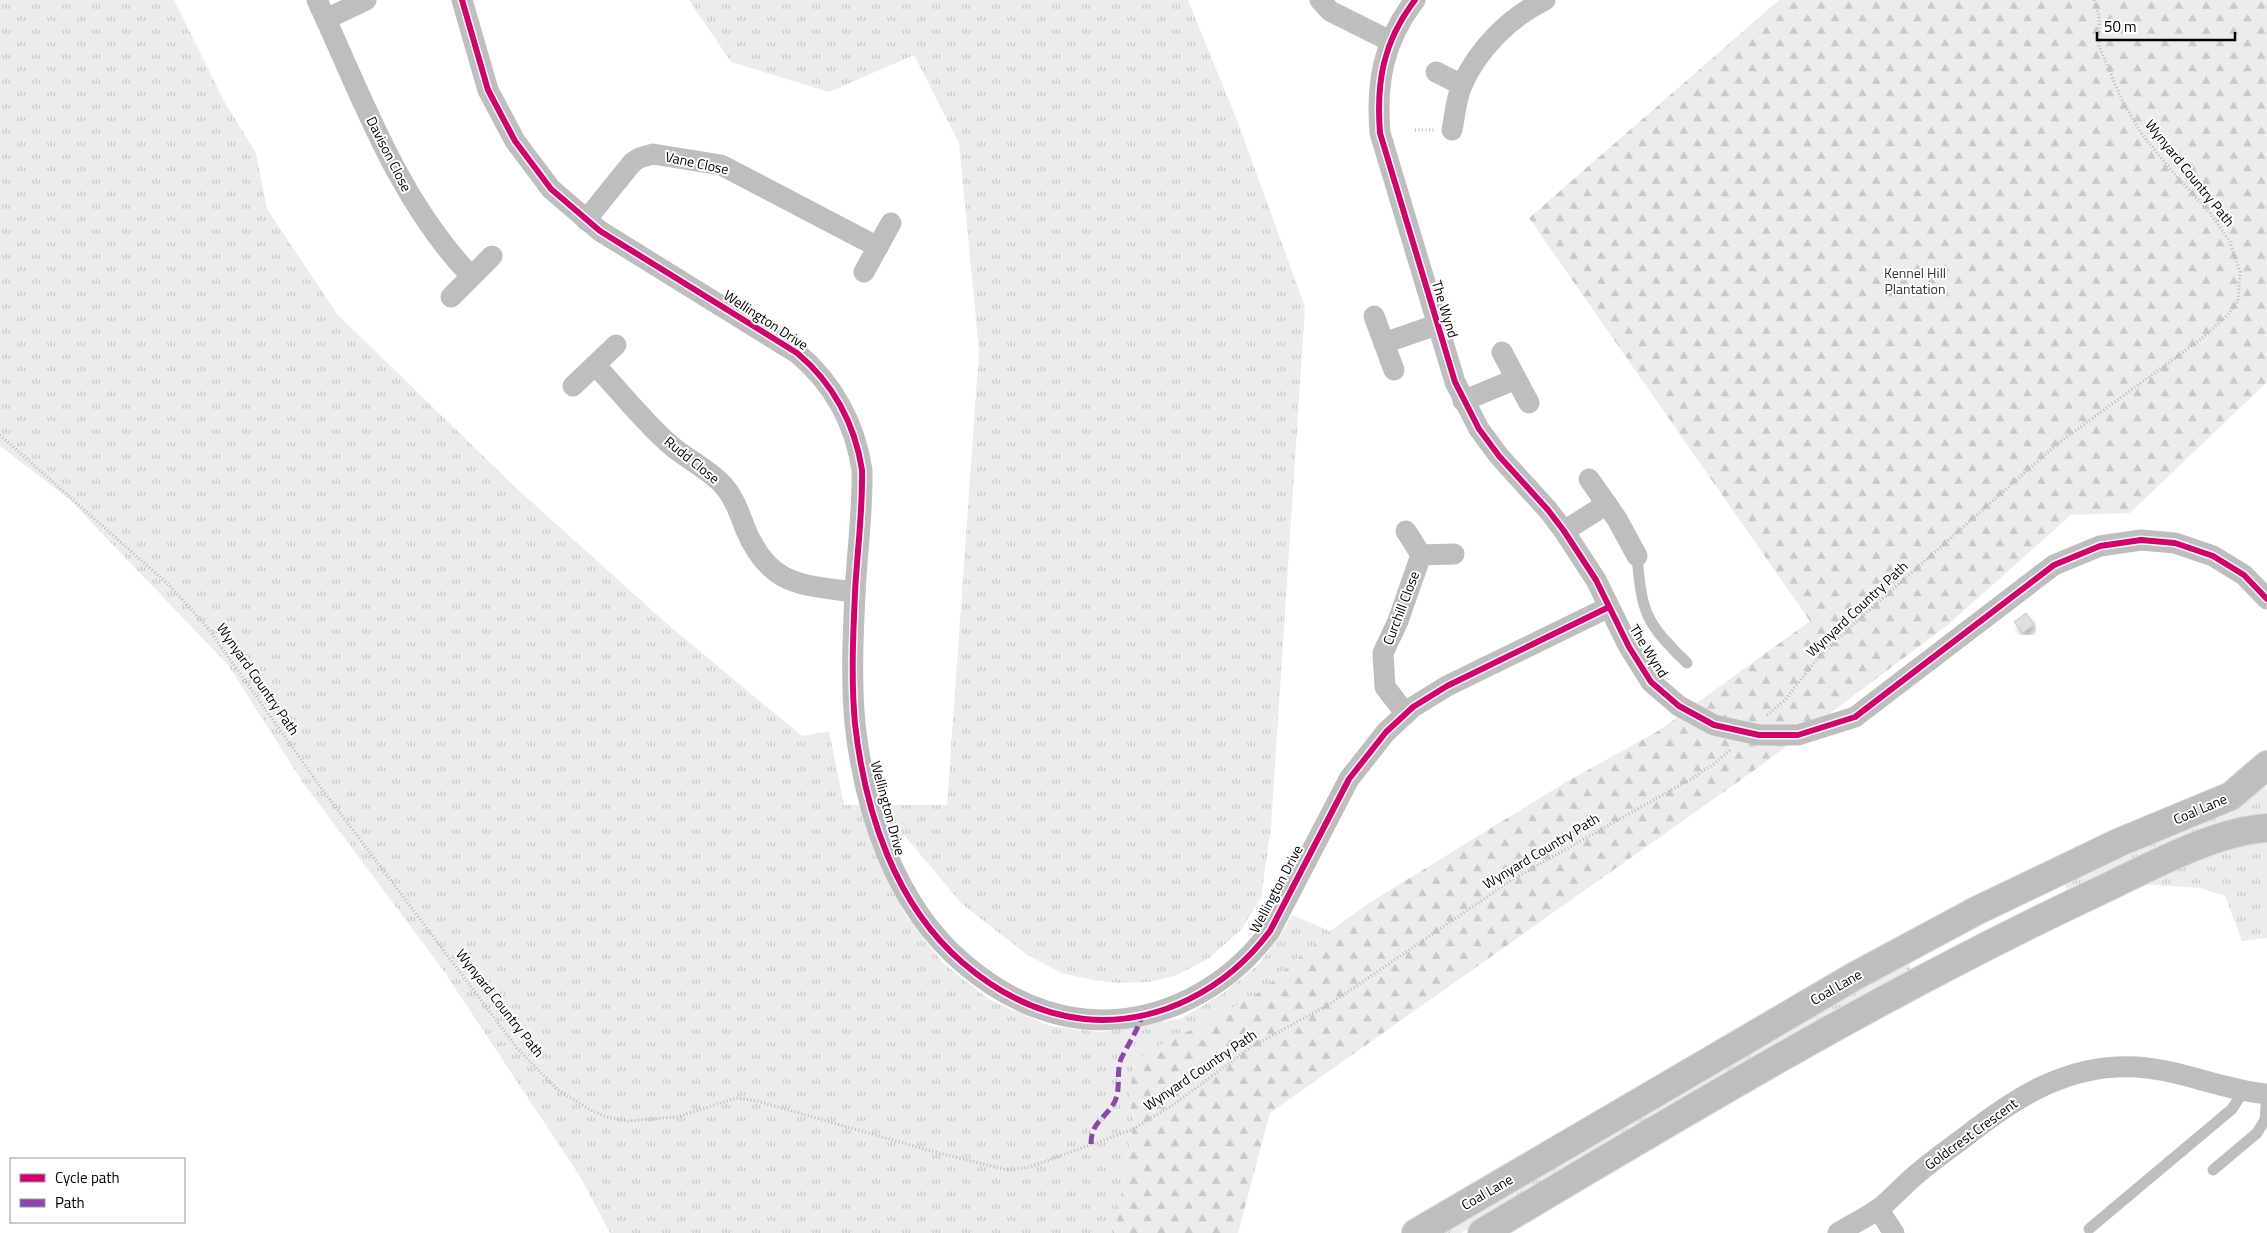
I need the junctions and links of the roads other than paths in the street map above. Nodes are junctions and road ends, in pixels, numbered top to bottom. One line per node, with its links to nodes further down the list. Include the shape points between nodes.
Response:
1 (317, 0): 7 (street, Davison Close)
2 (366, 0): 7 (street)
3 (462, 0): 12 (street, Wellington Drive, via 488,90 515,141 551,189)
4 (1320, 0): 8 (street, via 1330,11)
5 (1416, 0): 8 (street, The Wynd)
6 (1545, 0): 10 (street, via 1523,12 1496,36)
7 (326, 20): 17 (street, Davison Close, via 394,169 428,226)
8 (1390, 41): 20 (street, The Wynd, via 1380,75 1380,134)
9 (1436, 72): 10 (street)
10 (1462, 85): 11 (street)
11 (1452, 130)
12 (586, 220): 14 (street, Vane Close, via 632,162 653,154 721,165); 37 (street, Wellington Drive, via 797,353 823,378 851,426 860,456 862,492)
13 (891, 222): 14 (street)
14 (878, 246): 16 (street)
15 (492, 256): 17 (street)
16 (864, 272)
17 (471, 276): 18 (street)
18 (451, 297)
19 (1374, 316): 21 (street)
20 (1436, 324): 21 (street, The Wynd); 28 (street, The Wynd)
21 (1384, 343): 25 (street)
22 (616, 345): 24 (street)
23 (1502, 352): 26 (street)
24 (595, 365): 27 (street); 37 (street, Rudd Close, via 672,447 721,482 736,505 750,540 776,573 802,585)
25 (1394, 370)
26 (1516, 379): 28 (street); 29 (street)
27 (573, 386)
28 (1463, 400): 32 (street, The Wynd, via 1479,430 1499,456)
29 (1529, 403)
30 (1589, 479): 31 (street)
31 (1607, 504): 32 (street); 36 (street)
32 (1564, 531): 39 (street, The Wynd, via 1596,580)
33 (1406, 532): 35 (street, Curchill Close)
34 (1454, 554): 35 (street, Curchill Close)
35 (1421, 555): 41 (street, Curchill Close, via 1383,654 1385,687)
36 (1637, 556): 40 (lane, via 1642,602 1649,621 1659,636)
37 (855, 592): 41 (street, Wellington Drive, via 855,725 872,808 890,864 910,902 943,946 1013,999 1065,1017 1105,1021 1149,1016 1191,999 1225,978 1257,949 1270,931 1349,780 1374,746)
38 (2267, 599): 39 (street, The Wynd, via 2244,576 2213,556 2175,543 2141,540 2100,546 2054,565 1855,718 1798,735 1759,736 1714,725 1679,706 1651,682)
39 (1609, 607): 41 (street, Wellington Drive, via 1448,686)
40 (1687, 663)
41 (1406, 714)
42 (2267, 765): 49 (highway, Coal Lane, via 2232,796 2120,842 1994,902 1855,976)
43 (2267, 828): 50 (highway, via 2215,840 1998,939 1786,1054)
44 (2243, 1092): 45 (street, Goldcrest Crescent); 47 (street, Goldcrest Crescent, via 2195,1077 2136,1067 2090,1071 2043,1084 2002,1108 1917,1173); 48 (lane, via 2232,1110)
45 (2267, 1094): 46 (lane, via 2261,1128)
46 (2213, 1170)
47 (1878, 1209): 51 (street, Goldcrest Crescent); 52 (street)
48 (2089, 1229)
49 (1416, 1233)
50 (1482, 1233)
51 (1838, 1233)
52 (1894, 1233)

